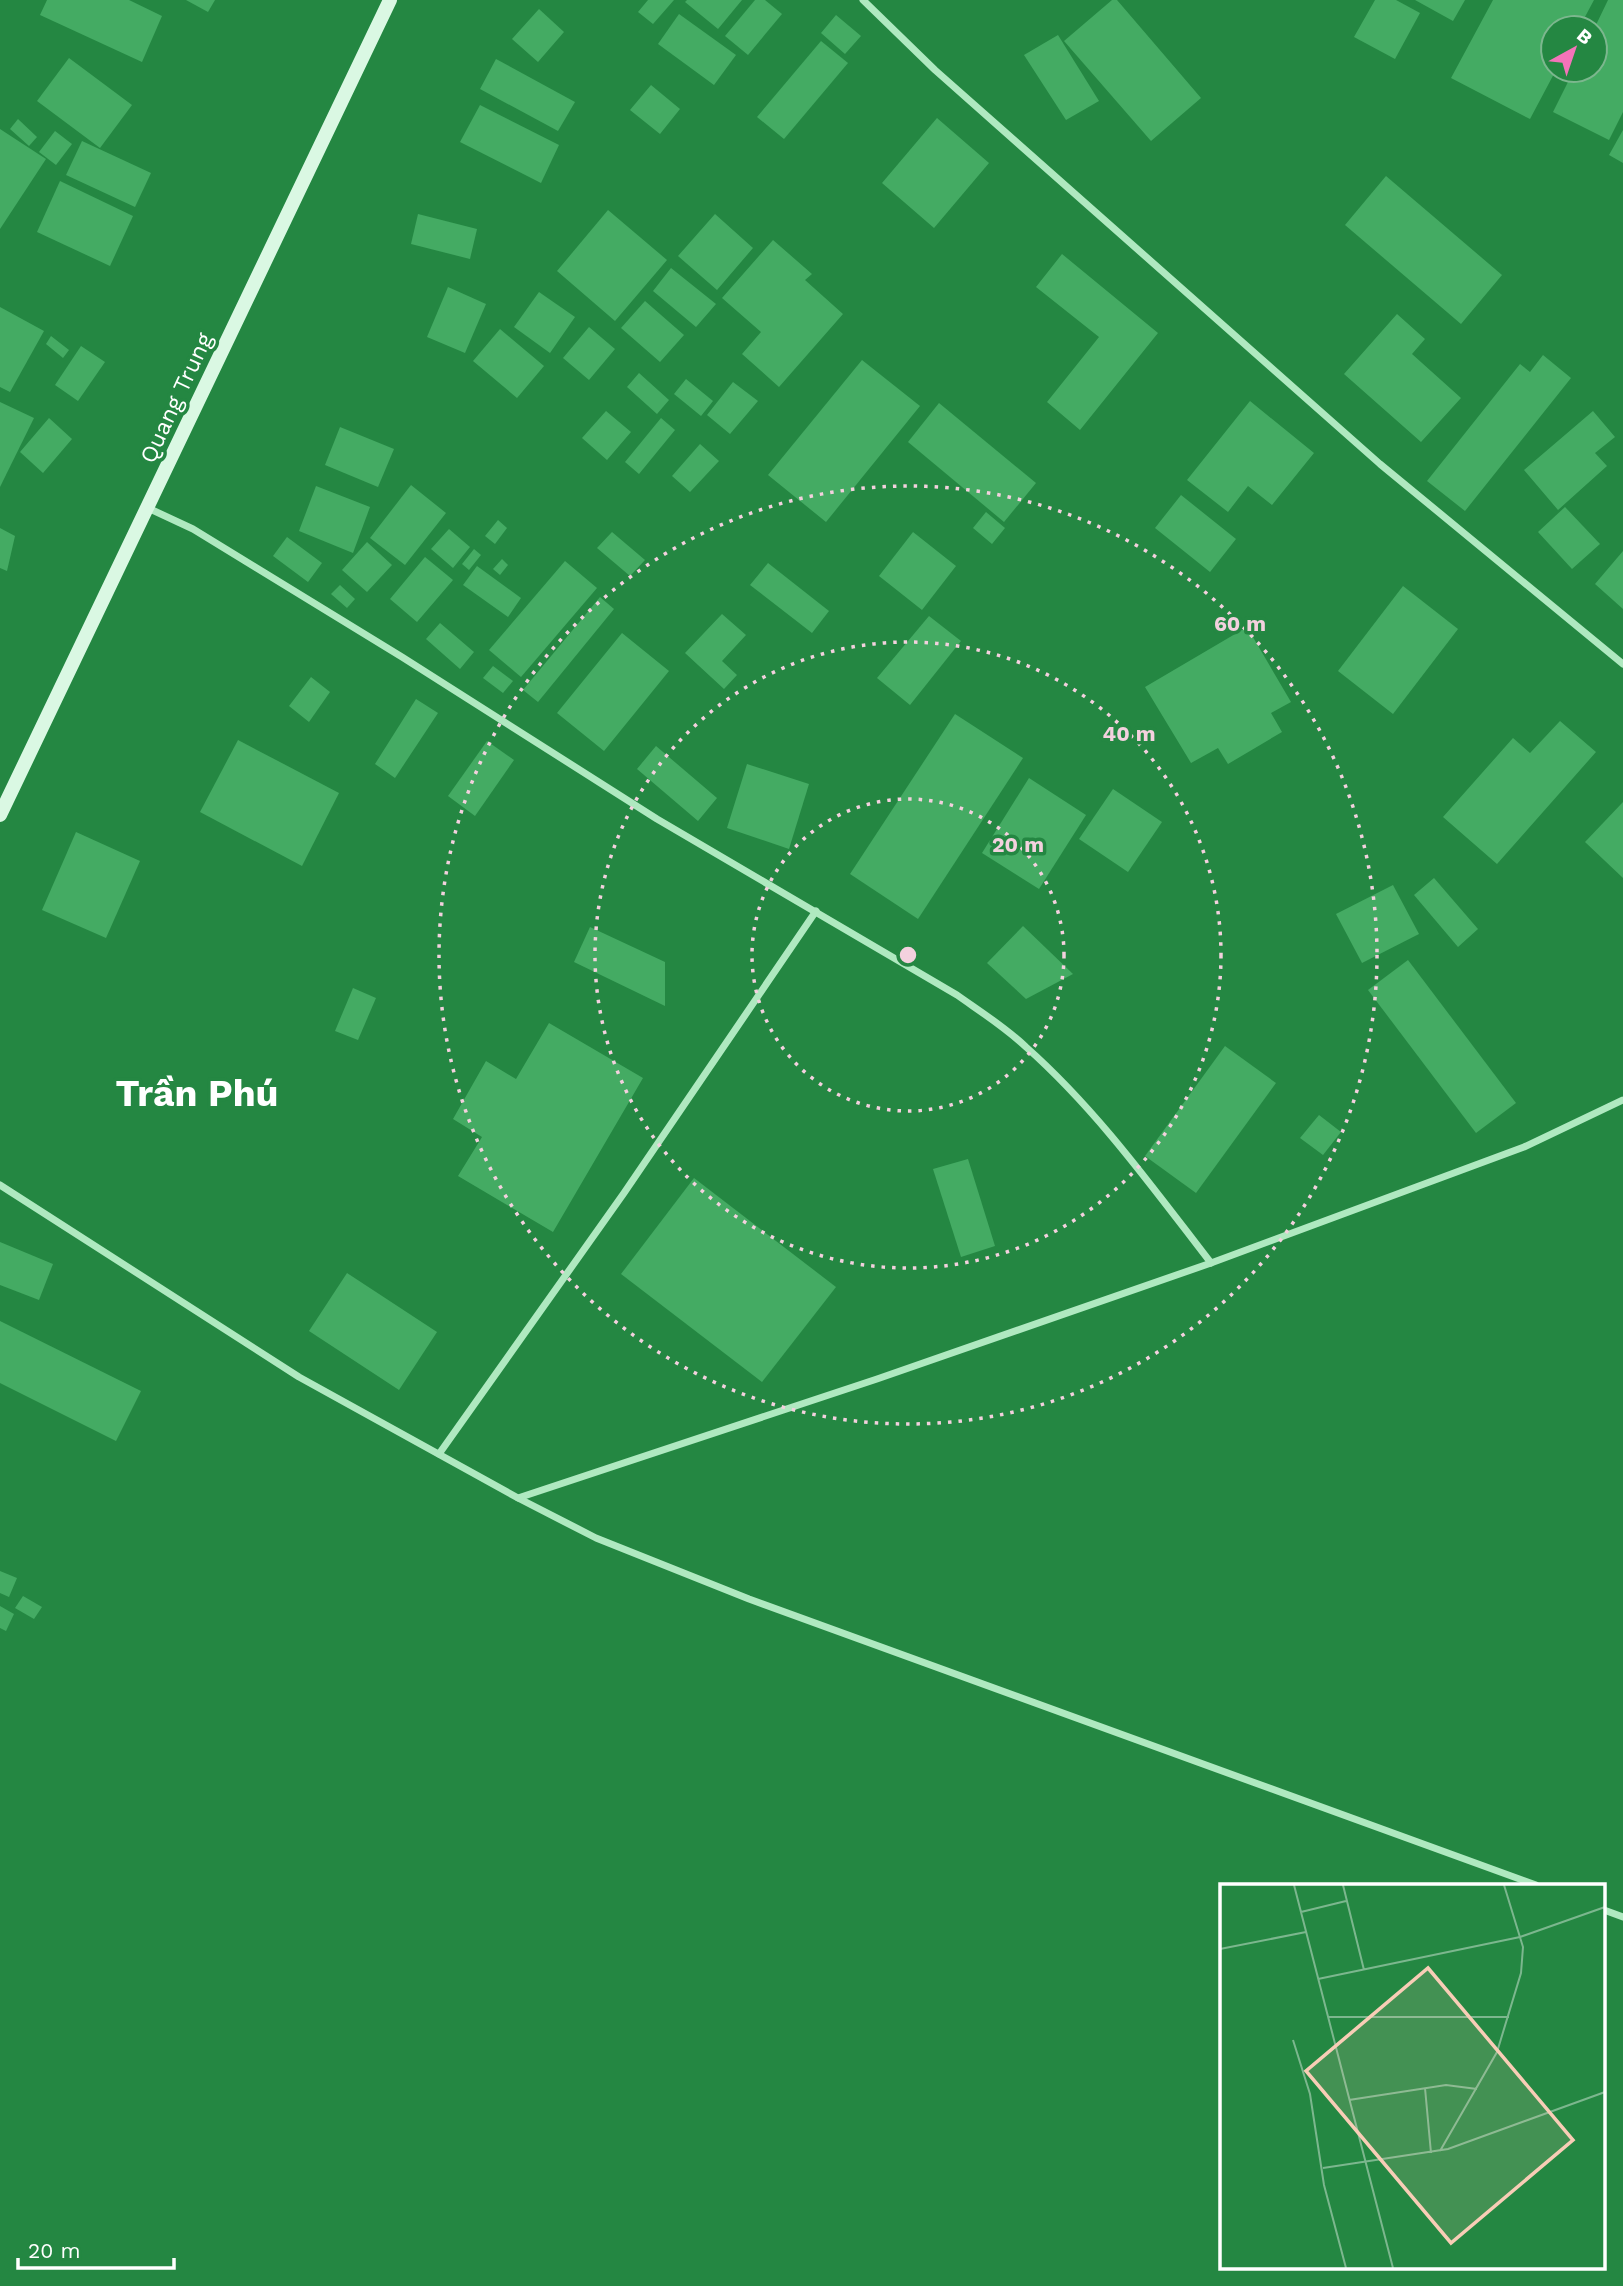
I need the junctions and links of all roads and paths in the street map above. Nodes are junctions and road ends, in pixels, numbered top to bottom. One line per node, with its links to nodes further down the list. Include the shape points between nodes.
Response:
1 (390, 0): 3 (main road, Quang Trung)
2 (863, 0): 4 (street, via 935,70 1380,464)
3 (148, 508): 5 (main road, Quang Trung); 6 (street, via 193,529 657,819)
4 (1623, 664)
5 (0, 815)
6 (816, 911): 9 (street, via 957,995 1027,1047 1121,1147); 10 (street)
7 (1623, 1100): 9 (street, via 1524,1147)
8 (0, 1185): 10 (street, via 299,1377)
9 (1211, 1263): 11 (street)
10 (439, 1454): 11 (street)
11 (518, 1498): 12 (street, via 596,1538 748,1599)
12 (1533, 1884)
13 (1606, 1911): 14 (street)
14 (1623, 1917)

